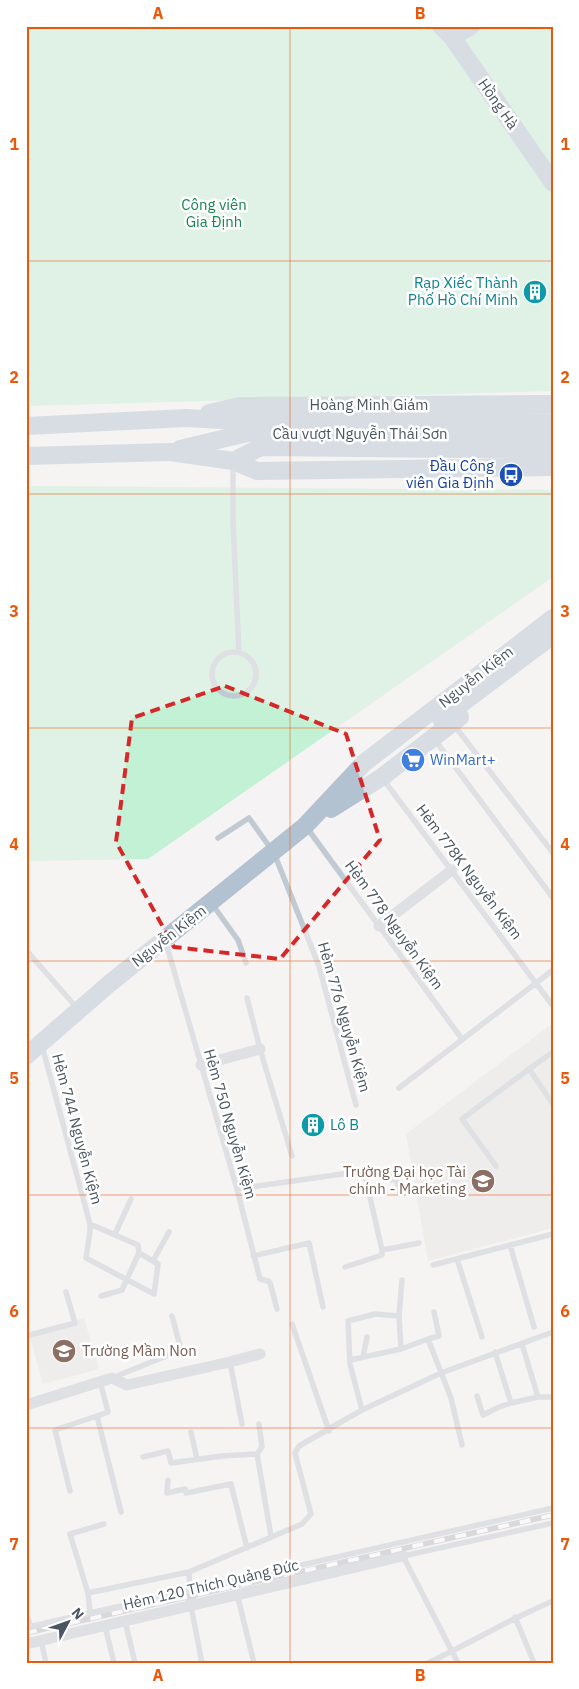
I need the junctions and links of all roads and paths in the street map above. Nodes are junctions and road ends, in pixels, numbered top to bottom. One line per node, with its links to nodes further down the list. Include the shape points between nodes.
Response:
1 (471, 26): 2 (main road)
2 (446, 32): 3 (main road, Hồng Hà)
3 (553, 183)
4 (553, 404): 5 (main road, Hoàng Minh Giám, via 240,406)
5 (186, 418): 7 (main road, Hoàng Minh Giám); 8 (main road, Hoàng Minh Giám)
6 (553, 422): 8 (main road, Cầu vượt Nguyễn Thái Sơn)
7 (26, 426)
8 (244, 427): 9 (main road, Cầu vượt Nguyễn Thái Sơn); 11 (main road, Cầu vượt Nguyễn Thái Sơn)
9 (553, 435)
10 (553, 450): 13 (main road, via 261,447)
11 (170, 452): 12 (main road); 13 (main road)
12 (26, 456)
13 (233, 461): 14 (main road, via 257,471); 18 (lane)
14 (553, 467)
15 (553, 618): 22 (main road, Nguyễn Kiệm, via 364,763)
16 (553, 636): 21 (main road)
17 (553, 648): 19 (main road, Nguyễn Kiệm)
18 (239, 652): 18 (lane, via 220,657 213,669 217,689 237,697 256,680 253,662)
19 (452, 723): 20 (main road, Nguyễn Kiệm); 25 (lane)
20 (433, 738): 21 (main road, Nguyễn Kiệm); 27 (lane)
21 (376, 774): 22 (main road); 26 (lane, Hẻm 778K Nguyễn Kiệm)
22 (309, 823): 24 (main road, Nguyễn Kiệm); 29 (lane, Hẻm 778 Nguyễn Kiệm)
23 (218, 838): 24 (lane, Hẻm 776 Nguyễn Kiệm, via 249,818)
24 (274, 853): 28 (main road, Nguyễn Kiệm); 47 (lane, Hẻm 776 Nguyễn Kiệm, via 320,966)
25 (553, 853)
26 (452, 870): 29 (street); 34 (lane, Hẻm 778K Nguyễn Kiệm)
27 (553, 898)
28 (211, 903): 30 (main road, Nguyễn Kiệm); 32 (lane, via 238,940)
29 (379, 926): 38 (lane, Hẻm 778 Nguyễn Kiệm)
30 (165, 938): 37 (main road, Nguyễn Kiệm); 43 (lane, Hẻm 750 Nguyễn Kiệm)
31 (26, 950): 37 (lane)
32 (246, 963)
33 (553, 970): 34 (lane)
34 (536, 982): 36 (lane, Hẻm 778K Nguyễn Kiệm); 38 (lane)
35 (247, 998): 40 (lane)
36 (553, 1006)
37 (78, 1010): 39 (main road, Nguyễn Kiệm)
38 (462, 1040): 45 (lane)
39 (41, 1042): 42 (main road, Nguyễn Kiệm); 54 (lane, Hẻm 744 Nguyễn Kiệm)
40 (260, 1049): 43 (street); 48 (lane)
41 (553, 1052): 44 (lane)
42 (26, 1056)
43 (201, 1065): 51 (lane, Hẻm 750 Nguyễn Kiệm)
44 (529, 1069): 46 (lane); 49 (lane, via 462,1119)
45 (399, 1088)
46 (553, 1104)
47 (356, 1105)
48 (292, 1156)
49 (496, 1166)
50 (365, 1176): 51 (lane, via 364,1171); 52 (lane, via 390,1169); 60 (lane)
51 (237, 1189): 62 (lane, Hẻm 750 Nguyễn Kiệm)
52 (400, 1194)
53 (131, 1199): 56 (lane)
54 (90, 1224): 56 (lane, Hẻm 744 Nguyễn Kiệm); 67 (lane, Hẻm 744 Nguyễn Kiệm, via 86,1258)
55 (169, 1232): 64 (lane)
56 (115, 1234): 61 (lane, Hẻm 744 Nguyễn Kiệm, via 138,1245)
57 (553, 1234): 59 (lane)
58 (419, 1243): 60 (lane)
59 (510, 1245): 63 (lane); 77 (lane)
60 (382, 1250): 66 (lane, via 382,1255)
61 (139, 1253): 64 (lane, Hẻm 744 Nguyễn Kiệm); 67 (lane)
62 (253, 1256): 71 (lane, via 308,1243); 72 (lane, Hẻm 750 Nguyễn Kiệm, via 260,1279 270,1283)
63 (457, 1259): 65 (lane); 81 (lane)
64 (153, 1261): 67 (lane, Hẻm 744 Nguyễn Kiệm, via 158,1264 154,1294)
65 (433, 1265)
66 (345, 1267)
67 (126, 1280): 70 (lane, via 122,1290)
68 (402, 1280): 75 (lane)
69 (66, 1292): 79 (lane, via 76,1323)
70 (101, 1296)
71 (323, 1307)
72 (277, 1309)
73 (434, 1312): 82 (lane, via 439,1336)
74 (172, 1316): 91 (lane, via 181,1350)
75 (399, 1316): 84 (lane); 88 (lane, via 375,1314 348,1321)
76 (292, 1324): 102 (lane)
77 (534, 1327)
78 (553, 1332): 83 (lane)
79 (26, 1336)
80 (366, 1337): 87 (lane)
81 (482, 1337)
82 (428, 1339): 84 (lane); 90 (lane)
83 (522, 1344): 85 (lane); 95 (lane)
84 (401, 1349): 87 (lane)
85 (495, 1352): 90 (lane); 96 (lane)
86 (260, 1354): 89 (street)
87 (363, 1357): 88 (lane)
88 (350, 1360): 98 (lane)
89 (230, 1362): 91 (street, via 126,1385); 100 (lane)
90 (441, 1372): 98 (lane); 104 (lane)
91 (112, 1378): 92 (street)
92 (100, 1381): 97 (street); 99 (lane, via 108,1412)
93 (477, 1396): 96 (lane, via 483,1415)
94 (553, 1397): 95 (lane)
95 (538, 1398): 96 (lane)
96 (511, 1403)
97 (26, 1404)
98 (362, 1410): 102 (lane)
99 (97, 1416): 109 (lane, via 56,1430); 111 (lane)
100 (242, 1424)
101 (259, 1424): 105 (lane, via 262,1447)
102 (329, 1431): 114 (lane, via 300,1446 295,1453 311,1514 302,1524)
103 (191, 1432): 107 (lane)
104 (462, 1445)
105 (257, 1454): 107 (lane); 114 (lane)
106 (143, 1457): 107 (lane, via 168,1451 171,1463)
107 (198, 1459)
108 (168, 1480): 115 (lane, via 167,1493 185,1489 186,1493 231,1484)
109 (70, 1492)
110 (553, 1508): 118 (lane)
111 (120, 1512)
112 (553, 1523): 116 (lane)
113 (104, 1524): 119 (lane, via 70,1534)
114 (271, 1536): 115 (lane)
115 (247, 1548): 117 (lane)
116 (403, 1556): 120 (street, Hẻm 120 Thích Quảng Đức); 130 (lane)
117 (189, 1572): 118 (lane); 119 (lane)
118 (190, 1589): 122 (street); 123 (lane)
119 (88, 1593): 123 (lane)
120 (237, 1594): 122 (street, Hẻm 120 Thích Quảng Đức); 135 (lane)
121 (553, 1601): 124 (lane)
122 (191, 1606): 125 (street, Hẻm 120 Thích Quảng Đức); 134 (lane)
123 (90, 1612): 126 (lane)
124 (515, 1617): 130 (lane); 138 (lane)
125 (125, 1621): 127 (street, Hẻm 120 Thích Quảng Đức); 133 (lane)
126 (27, 1625)
127 (105, 1626): 128 (street, Hẻm 120 Thích Quảng Đức); 132 (lane)
128 (41, 1640): 129 (street, Hẻm 120 Thích Quảng Đức); 131 (lane)
129 (26, 1644)
130 (452, 1652): 136 (lane); 137 (lane)
131 (46, 1663)
132 (114, 1663)
133 (135, 1663)
134 (202, 1663)
135 (254, 1663)
136 (428, 1663)
137 (458, 1663)
138 (534, 1663)

